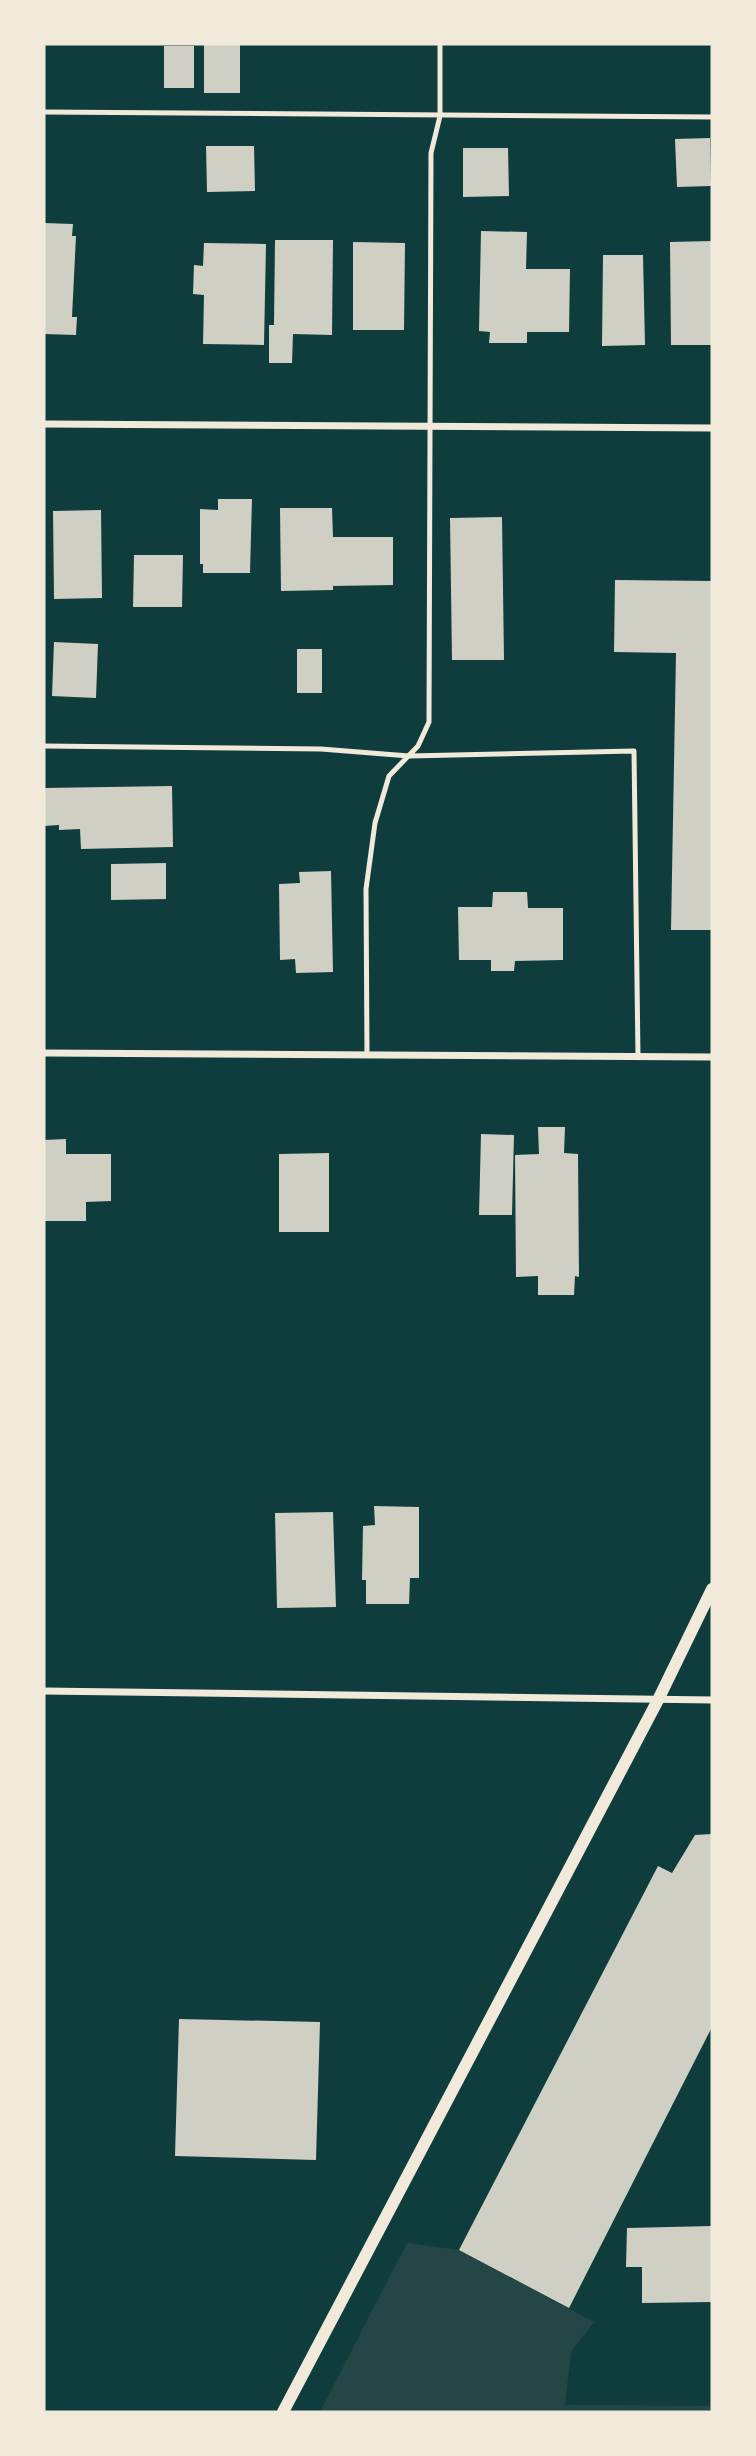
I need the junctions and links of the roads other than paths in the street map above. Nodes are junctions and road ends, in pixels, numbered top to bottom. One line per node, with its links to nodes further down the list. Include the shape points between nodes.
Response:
1 (440, 44): 3 (lane)
2 (44, 112): 3 (lane)
3 (440, 116): 4 (lane); 6 (lane, via 431,153)
4 (712, 117)
5 (44, 424): 6 (street)
6 (429, 426): 7 (street); 9 (lane, via 429,722)
7 (712, 428)
8 (44, 746): 9 (lane, via 321,749)
9 (409, 756): 11 (lane, via 388,776 375,822 366,889); 12 (lane, via 634,751)
10 (44, 1053): 11 (street)
11 (367, 1055): 12 (street)
12 (638, 1057): 13 (street)
13 (712, 1057)
14 (712, 1590): 17 (street)
15 (44, 1691): 17 (street)
16 (712, 1699): 17 (street)
17 (658, 1700): 18 (street)
18 (283, 2412)

